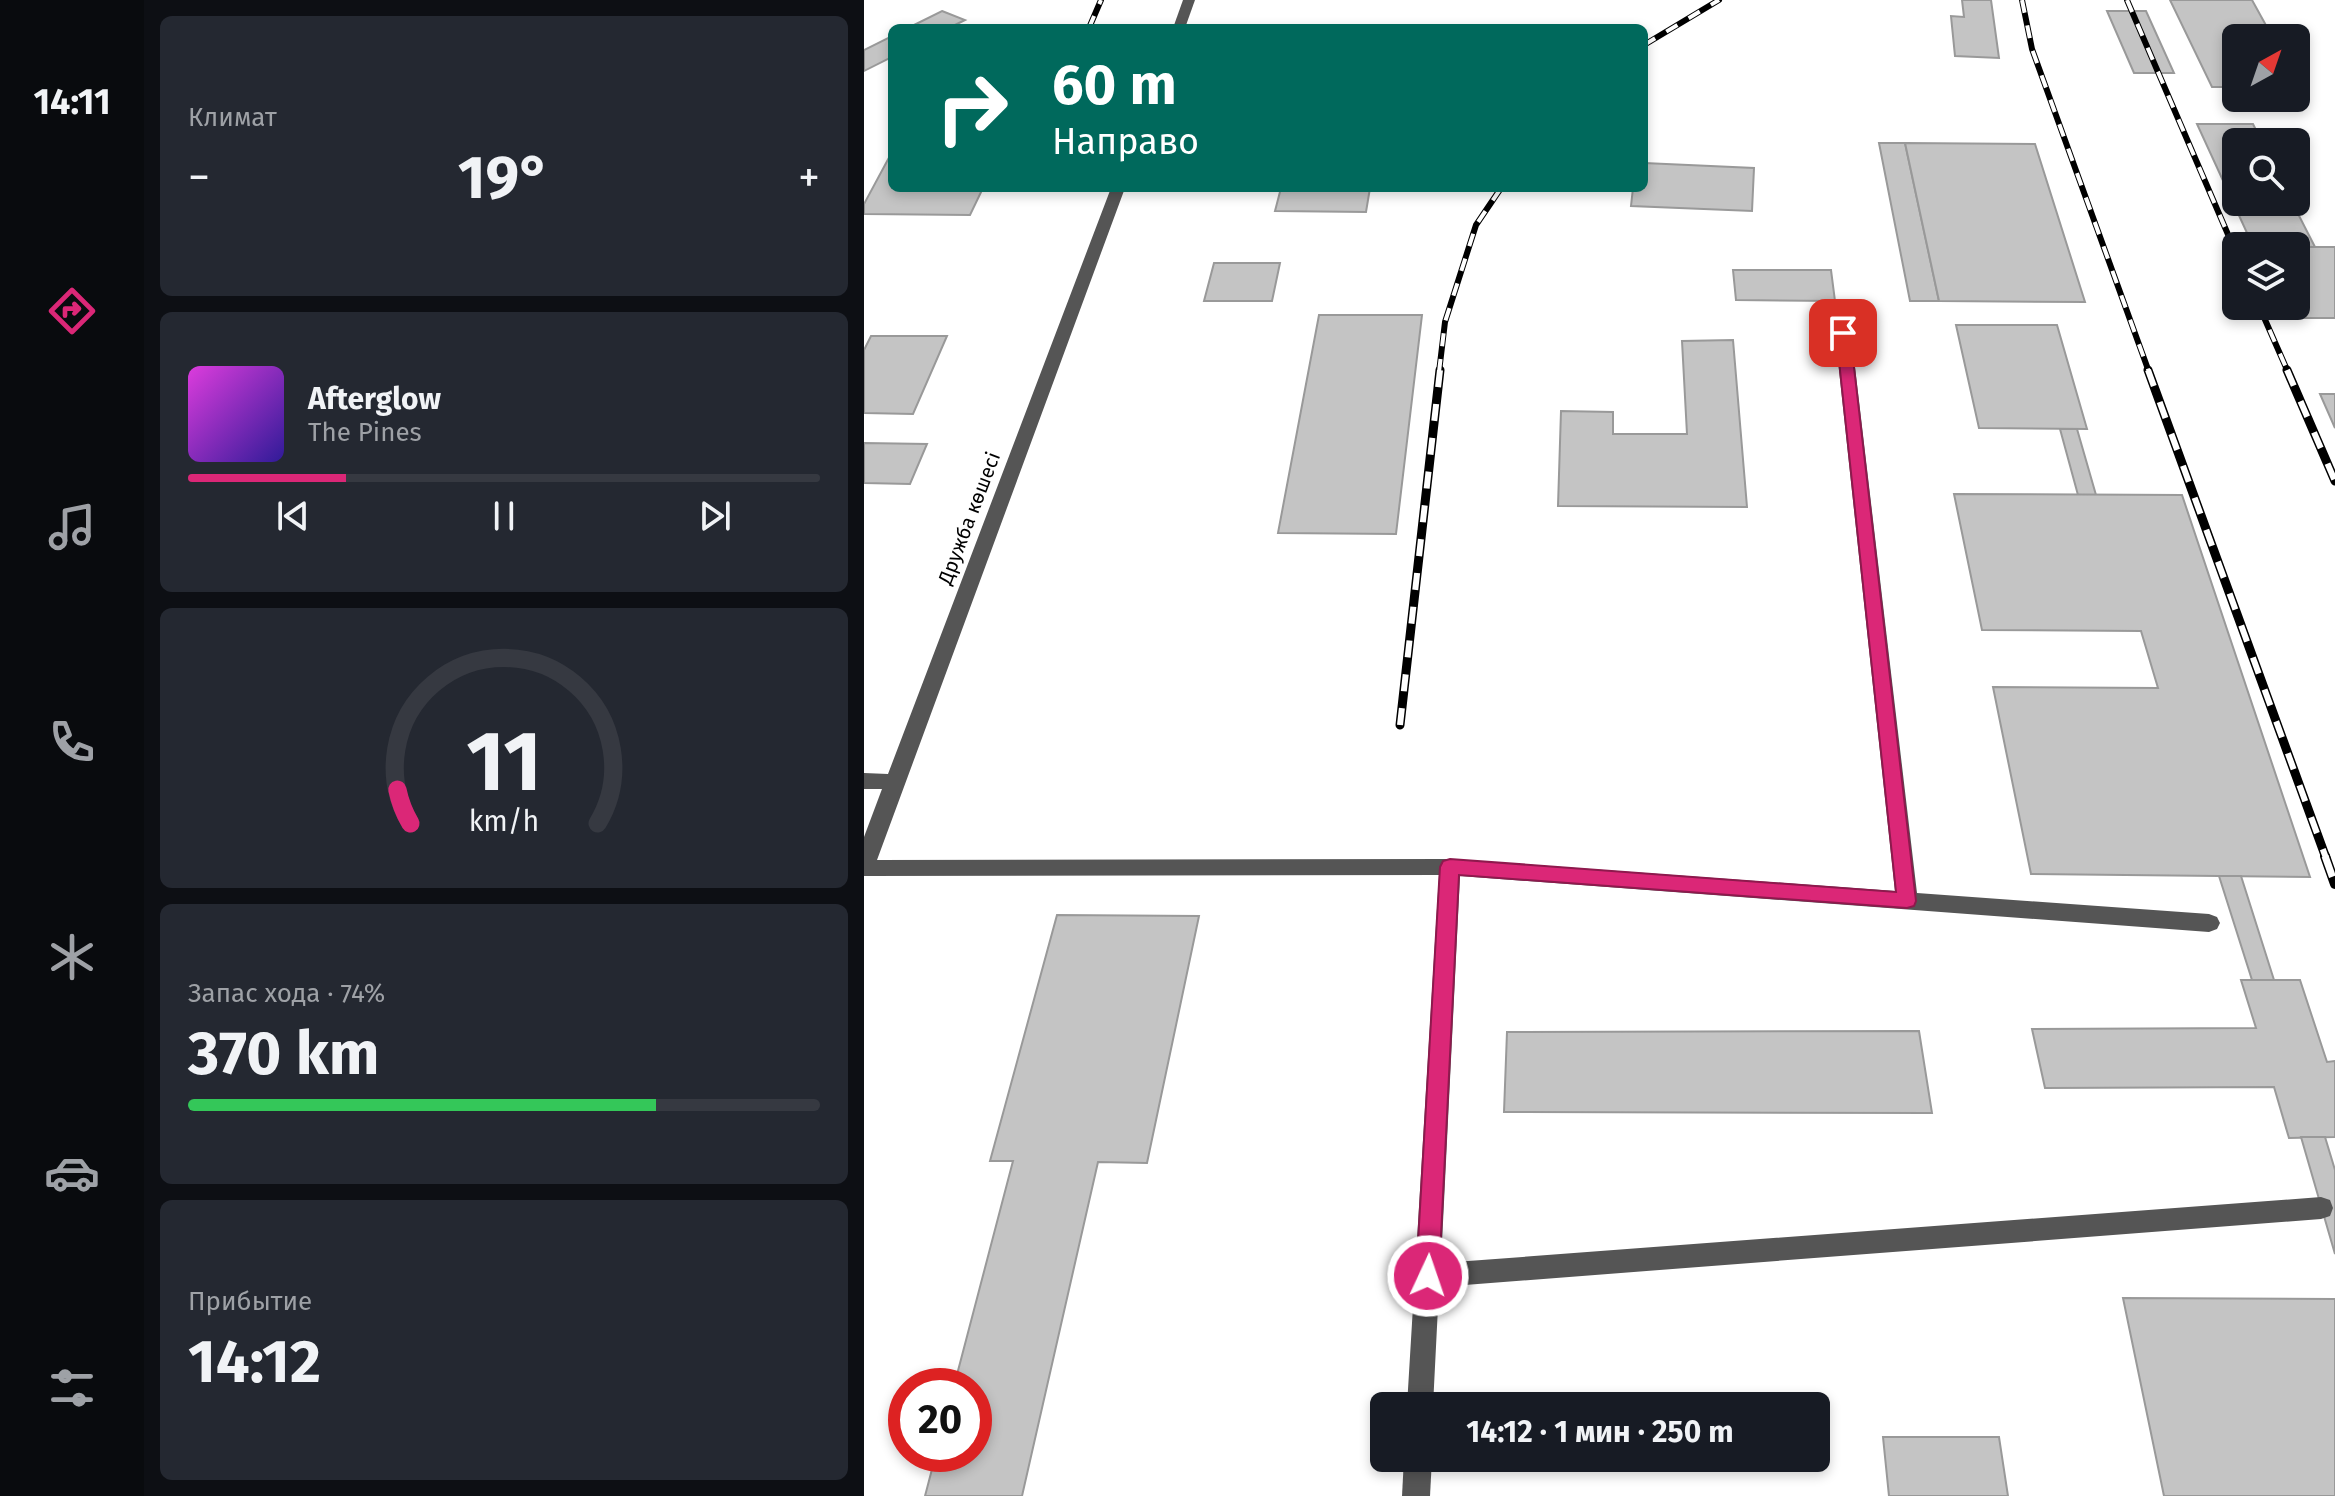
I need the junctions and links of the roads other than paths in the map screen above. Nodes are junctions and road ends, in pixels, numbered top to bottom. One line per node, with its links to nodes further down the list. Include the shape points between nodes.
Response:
1 (1189, 0): 2 (street)
2 (1180, 24)
3 (1116, 192): 6 (street, Дружба көшесі)
4 (1843, 333): 9 (street)
5 (864, 781): 6 (street)
6 (893, 782): 7 (street, Дружба көшесі)
7 (864, 866): 8 (street)
8 (1450, 867): 9 (street); 12 (street)
9 (1907, 901): 10 (street)
10 (2209, 923)
11 (2321, 1208): 12 (street)
12 (1428, 1276): 13 (street)
13 (1421, 1392)
14 (1417, 1472): 15 (street)
15 (1416, 1496)

